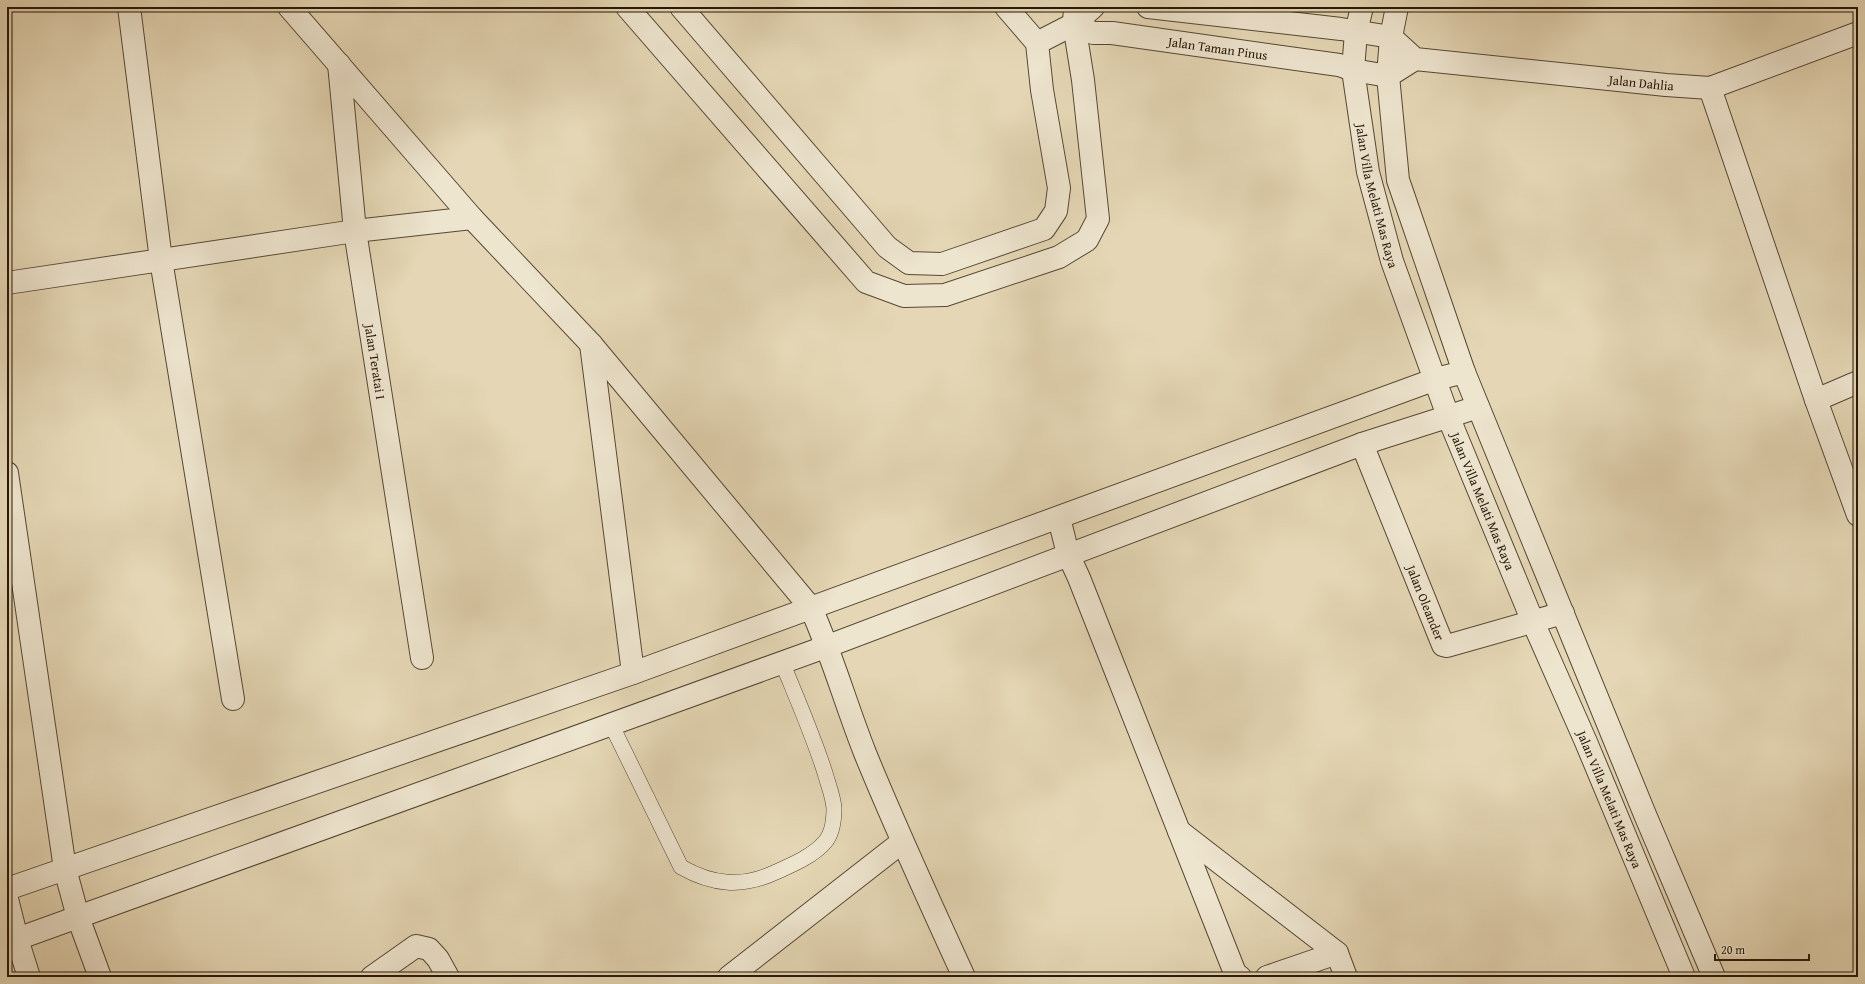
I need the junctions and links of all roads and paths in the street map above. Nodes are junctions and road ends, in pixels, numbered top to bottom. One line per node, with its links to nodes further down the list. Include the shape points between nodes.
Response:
1 (128, 7): 22 (street)
2 (289, 7): 16 (street)
3 (627, 7): 10 (street, via 866,282 904,296 945,295 1060,257 1087,240 1098,219)
4 (680, 7): 14 (street, via 887,247 909,263 942,264 1044,229 1056,211 1059,188 1042,90)
5 (1006, 7): 14 (street)
6 (1092, 7): 10 (street)
7 (1148, 7): 11 (street)
8 (1362, 7): 11 (street, Jalan Villa Melati Mas Raya)
9 (1397, 7): 13 (street, Jalan Villa Melati Mas Raya)
10 (1074, 15): 14 (street); 17 (street, Jalan Taman Pinus, via 1093,33 1112,33 1339,65)
11 (1356, 32): 13 (street); 17 (street, Jalan Villa Melati Mas Raya)
12 (1858, 33): 19 (street, Jalan Dahlia)
13 (1391, 37): 15 (street); 18 (street, Jalan Villa Melati Mas Raya)
14 (1037, 42)
15 (1415, 59): 18 (street); 19 (street, Jalan Dahlia)
16 (339, 64): 20 (street); 21 (street, Jalan Teratai I)
17 (1353, 70): 18 (street, Jalan Taman Pinus); 26 (street, Jalan Villa Melati Mas Raya, via 1368,172 1392,261)
18 (1388, 76): 25 (street, Jalan Villa Melati Mas Raya, via 1398,180)
19 (1710, 88): 28 (street)
20 (472, 218): 21 (street); 24 (street)
21 (355, 230): 22 (street); 40 (street, Jalan Teratai I)
22 (161, 260): 23 (street); 43 (street)
23 (7, 283)
24 (592, 344): 36 (street); 42 (street)
25 (1464, 372): 26 (street); 29 (street, Jalan Villa Melati Mas Raya)
26 (1436, 379): 30 (street, Jalan Villa Melati Mas Raya); 34 (street)
27 (1858, 382): 28 (street)
28 (1816, 400): 33 (street)
29 (1478, 407): 30 (street); 37 (street, Jalan Villa Melati Mas Raya)
30 (1448, 416): 31 (street); 38 (street, Jalan Villa Melati Mas Raya)
31 (1362, 444): 35 (street); 38 (street, Jalan Oleander, via 1442,644 1447,646)
32 (7, 473): 47 (street)
33 (1858, 515)
34 (1059, 518): 35 (street); 36 (street)
35 (1068, 554): 39 (street); 45 (street)
36 (811, 608): 39 (street); 42 (street)
37 (1563, 614): 38 (street, Jalan Oleander); 63 (street, Jalan Villa Melati Mas Raya)
38 (1533, 622): 62 (street, Jalan Villa Melati Mas Raya)
39 (828, 646): 41 (street); 46 (street, via 864,751)
40 (422, 658)
41 (782, 662): 44 (street); 44 (lane, via 820,759 834,807 833,826 826,842 804,858 774,873 741,882 720,882 698,877 681,867)
42 (634, 672): 47 (street)
43 (233, 699)
44 (611, 724): 50 (street)
45 (1178, 830): 52 (street); 59 (street, via 1235,973)
46 (902, 842): 57 (street); 58 (street)
47 (65, 869): 48 (street); 50 (street)
48 (7, 889)
49 (7, 899): 51 (street)
50 (78, 918): 51 (street); 54 (street)
51 (17, 939): 53 (street)
52 (1337, 953): 60 (street); 61 (street)
53 (29, 977)
54 (100, 977)
55 (372, 977): 56 (street, via 416,946 429,949)
56 (448, 977)
57 (729, 977)
58 (964, 977)
59 (1240, 977)
60 (1267, 977)
61 (1346, 977)
62 (1684, 977)
63 (1714, 977)

